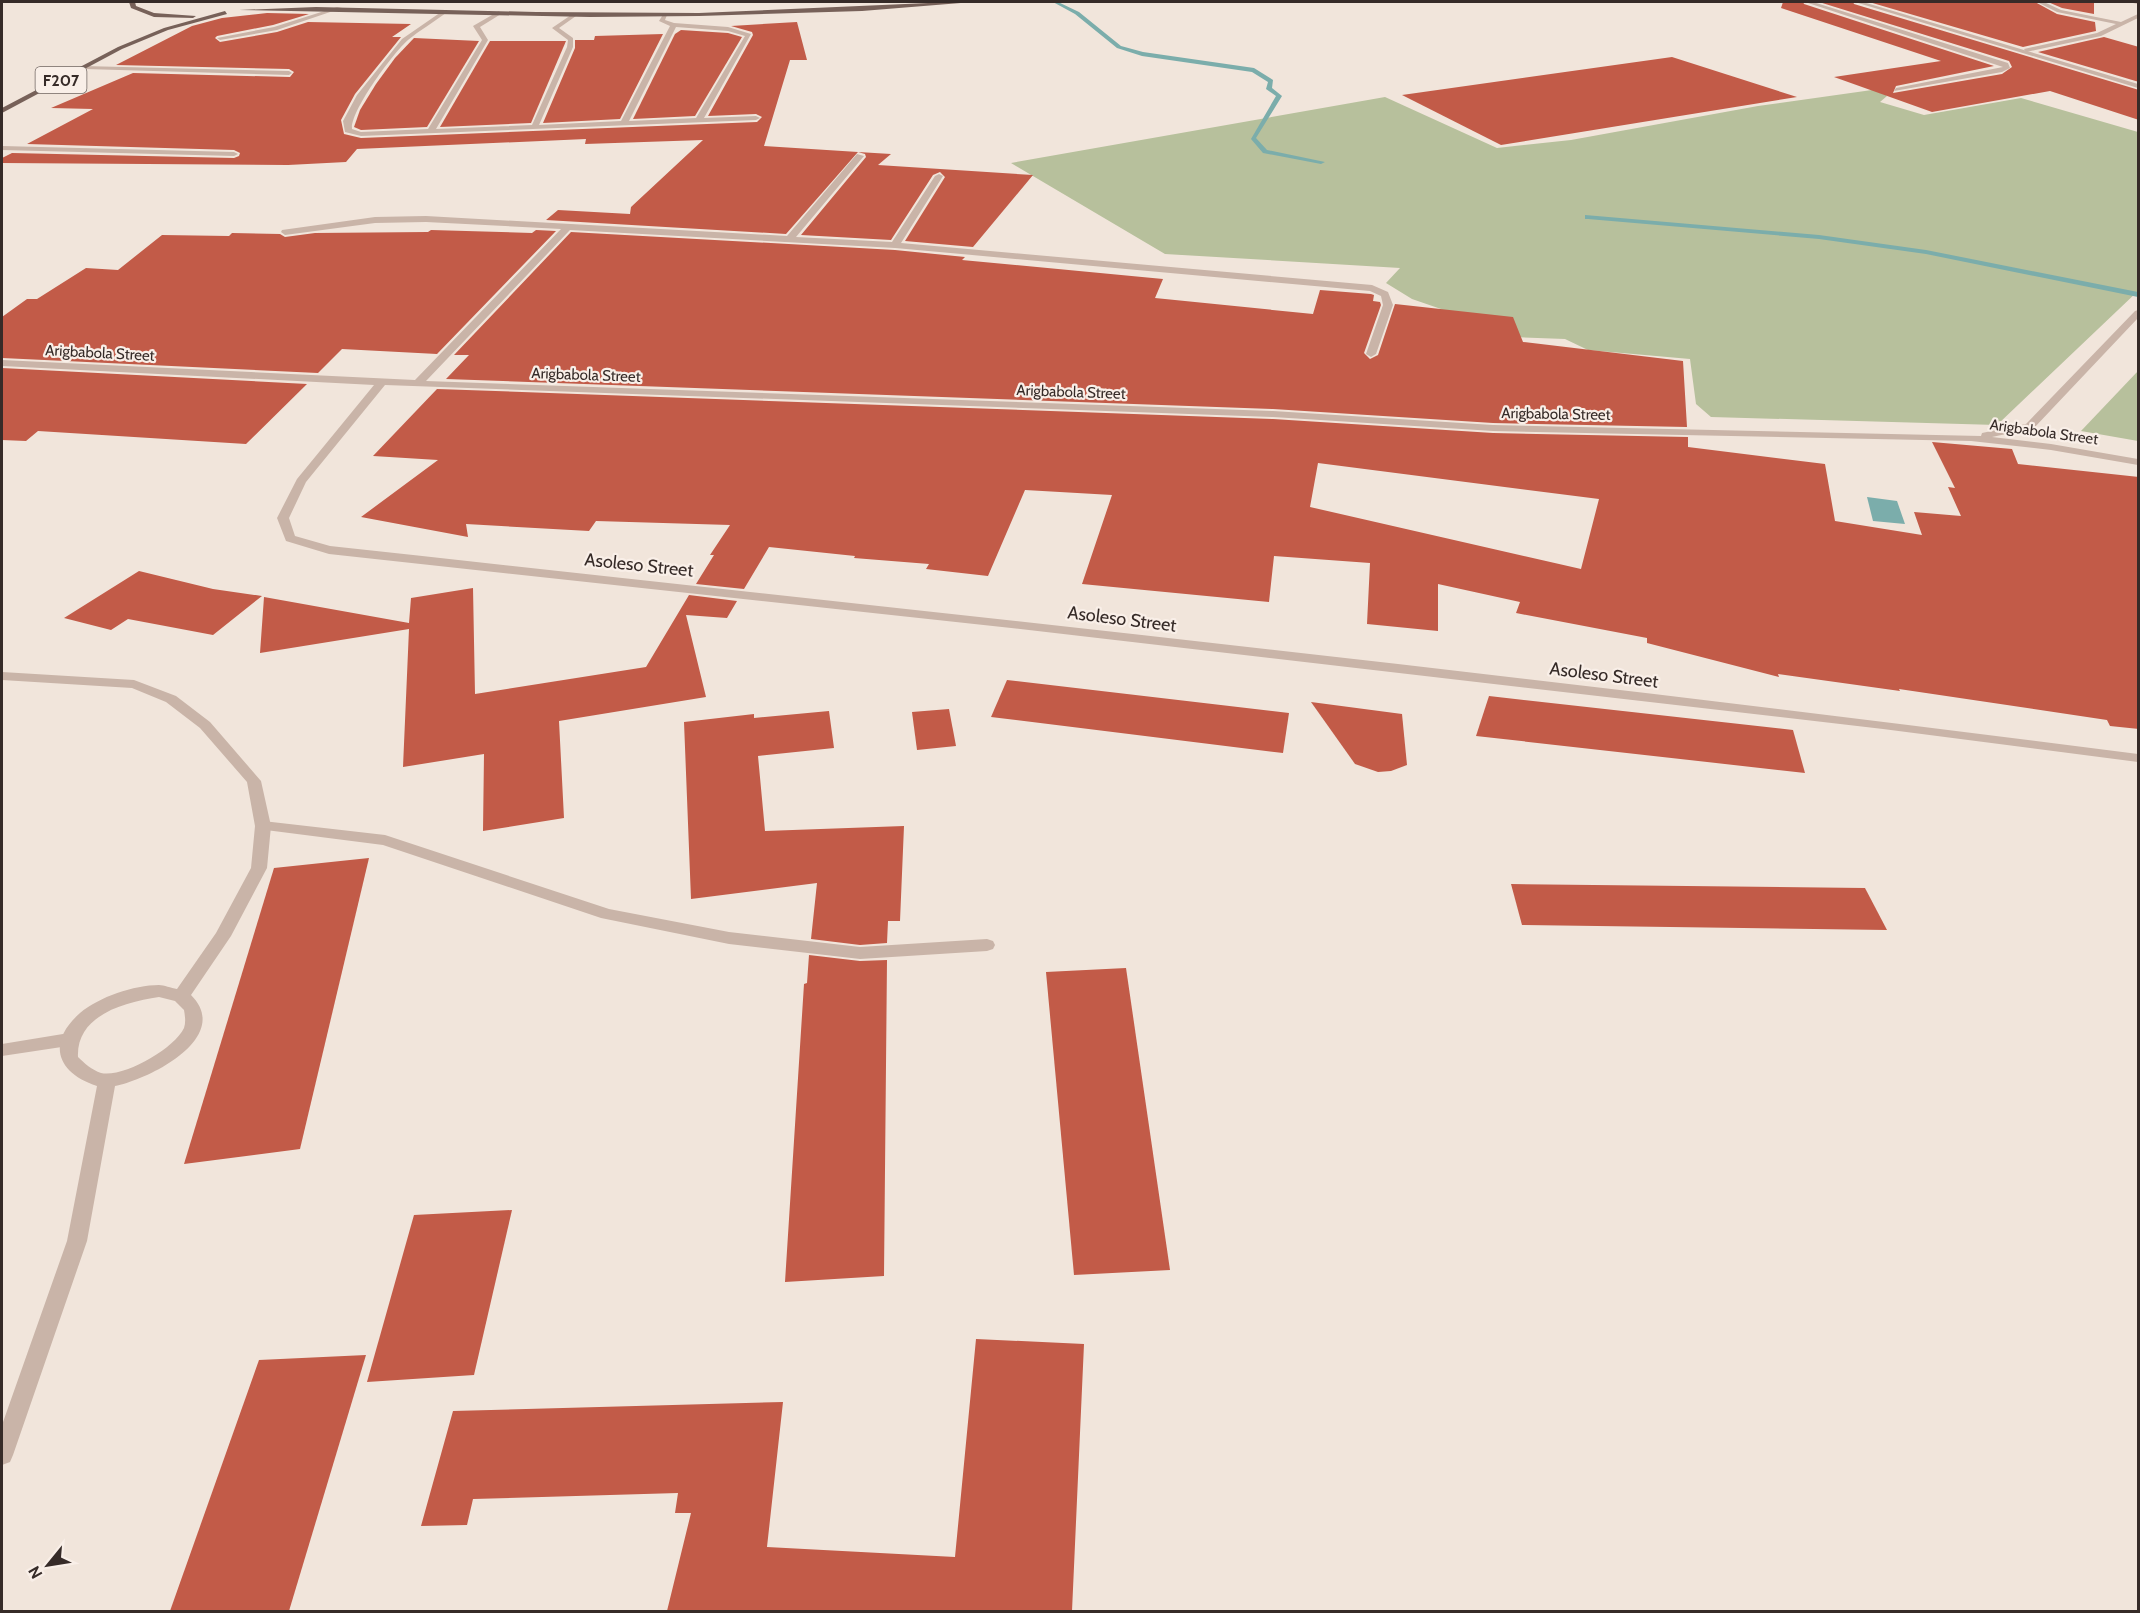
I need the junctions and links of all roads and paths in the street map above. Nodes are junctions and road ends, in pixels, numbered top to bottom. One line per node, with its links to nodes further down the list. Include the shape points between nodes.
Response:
1 (131, 2): 11 (main road)
2 (275, 2): 10 (main road)
3 (332, 2): 9 (main road)
4 (970, 2): 16 (main road)
5 (1808, 2): 27 (street, via 2006,64 2007,68)
6 (1858, 2): 23 (street)
7 (2040, 2): 18 (street, via 2059,11)
8 (339, 8): 9 (main road); 10 (main road); 21 (street, via 275,29)
9 (376, 9): 12 (main road)
10 (242, 10): 13 (main road)
11 (141, 12): 13 (main road, via 186,16); 22 (main road, F207, via 142,26)
12 (444, 12): 14 (main road); 33 (street, via 404,40 361,95 347,121 348,130 361,134)
13 (225, 13): 22 (main road, F207, via 166,29)
14 (499, 13): 15 (main road); 33 (street, via 476,26 484,40)
15 (574, 15): 16 (main road); 32 (street, via 555,28 571,39 570,47)
16 (664, 15): 19 (street, via 662,21)
17 (2139, 16): 18 (street)
18 (2123, 24): 20 (street); 23 (street, via 2099,35)
19 (673, 26): 30 (street, via 730,28 749,35); 31 (street)
20 (2139, 26)
21 (220, 38)
22 (120, 48): 24 (main road, F207)
23 (2026, 50): 26 (street)
24 (85, 67): 25 (street); 28 (main road, F207)
25 (289, 73)
26 (2139, 86)
27 (1896, 90)
28 (4, 108)
29 (756, 118): 30 (street)
30 (699, 120): 31 (street)
31 (624, 123): 32 (street)
32 (535, 126): 33 (street)
33 (431, 131)
34 (2, 148): 35 (street)
35 (234, 154)
36 (860, 156): 40 (street)
37 (939, 176): 41 (street)
38 (568, 227): 39 (street, via 426,219 375,220); 40 (street); 46 (street)
39 (285, 232)
40 (789, 240): 41 (street)
41 (895, 246): 43 (street, via 1372,288 1385,294 1388,305)
42 (2139, 313): 47 (street, via 2031,426)
43 (1371, 354)
44 (2, 363): 45 (street, Arigbabola Street)
45 (382, 382): 46 (street, Arigbabola Street); 50 (street, Asoleso Street, via 301,481 283,518 290,538 340,552 1002,623)
46 (417, 384): 47 (street, Arigbabola Street, via 1273,414 1493,428)
47 (1971, 438): 48 (street, Arigbabola Street)
48 (2139, 462)
49 (2, 676): 51 (street, via 134,684 171,699 205,725 254,781)
50 (2139, 758)
51 (263, 826): 52 (street, via 385,840 607,914 729,938 860,953); 53 (street, via 259,868 223,936)
52 (987, 945)
53 (181, 996): 54 (street, via 159,991 132,994 105,1005 83,1022); 56 (street, via 193,1008 194,1025 182,1044 160,1062)
54 (69, 1040): 55 (street); 56 (street, via 69,1059 81,1072)
55 (2, 1050)
56 (107, 1081): 57 (street, via 77,1241)
57 (2, 1455)

